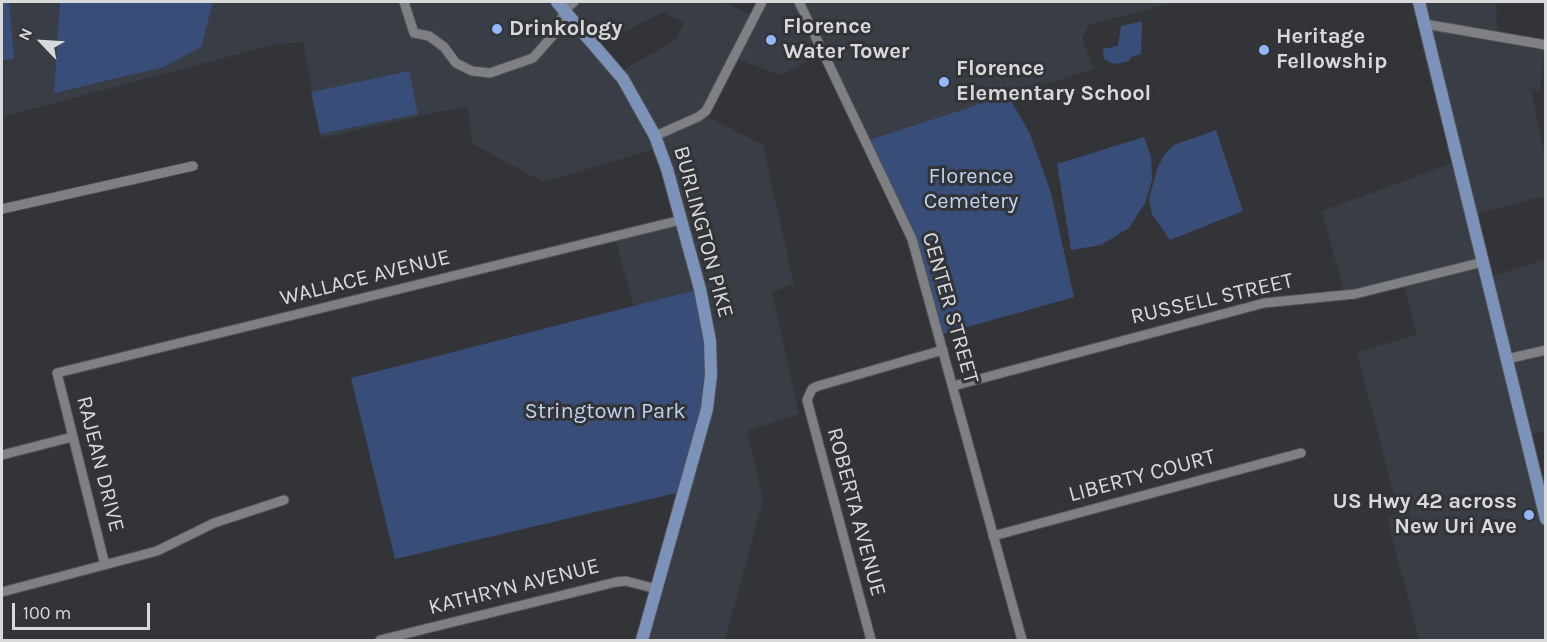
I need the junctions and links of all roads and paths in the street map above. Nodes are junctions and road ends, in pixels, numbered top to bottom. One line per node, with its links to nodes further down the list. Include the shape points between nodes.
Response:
1 (404, 2): 5 (street, via 414,33 429,36 456,63 472,71 490,73 532,58 556,32)
2 (762, 2): 8 (street, via 706,111)
3 (799, 2): 13 (street, CENTER STREET, via 912,239)
4 (1419, 2): 6 (main road)
5 (566, 4): 8 (main road, BURLINGTON PIKE, via 623,79)
6 (1425, 24): 7 (street); 12 (main road)
7 (1545, 45)
8 (655, 136): 11 (main road, BURLINGTON PIKE)
9 (193, 166): 10 (street)
10 (2, 209)
11 (681, 220): 16 (street, WALLACE AVENUE); 25 (main road, BURLINGTON PIKE, via 705,307 711,375 701,434)
12 (1483, 262): 15 (main road); 17 (street, RUSSELL STREET, via 1355,294 1264,303)
13 (943, 350): 17 (street, CENTER STREET); 29 (street, ROBERTA AVENUE, via 818,386 809,393 806,404)
14 (1545, 350): 15 (street)
15 (1507, 359): 22 (main road)
16 (57, 373): 18 (street, RAJEAN DRIVE)
17 (952, 386): 23 (street, CENTER STREET)
18 (72, 437): 20 (street); 24 (street, RAJEAN DRIVE)
19 (1301, 453): 23 (street, LIBERTY COURT)
20 (2, 455)
21 (284, 500): 24 (street, via 214,522 158,551)
22 (1544, 511)
23 (993, 536): 30 (street, CENTER STREET)
24 (105, 565): 26 (street)
25 (657, 589): 27 (street, KATHRYN AVENUE, via 616,582); 28 (main road, BURLINGTON PIKE)
26 (2, 592)
27 (380, 640)
28 (642, 640)
29 (871, 640)
30 (1022, 640)

